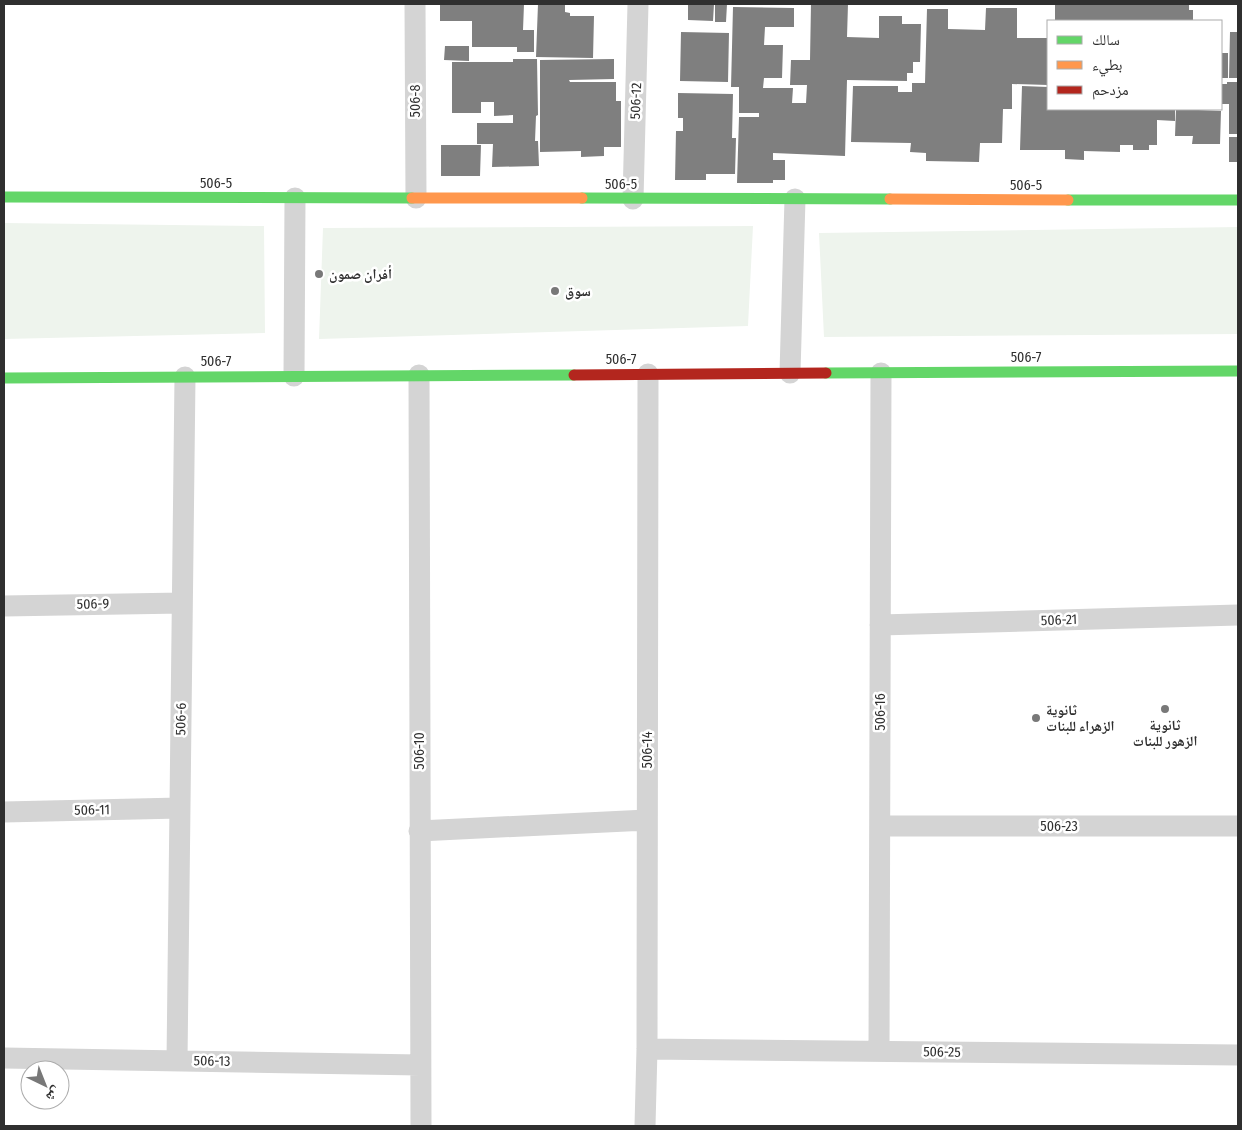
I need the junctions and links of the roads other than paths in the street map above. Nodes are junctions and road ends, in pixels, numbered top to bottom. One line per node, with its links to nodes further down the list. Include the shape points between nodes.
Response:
1 (415, 4): 5 (street, 506-8)
2 (638, 4): 6 (street, 506-12)
3 (4, 197): 4 (street, 506-5)
4 (296, 198): 5 (street, 506-5); 14 (street)
5 (416, 198): 6 (street, 506-5)
6 (633, 199): 7 (street, 506-5)
7 (795, 199): 8 (street, 506-5); 11 (street)
8 (1238, 200)
9 (1238, 371): 10 (street, 506-7)
10 (881, 372): 11 (street, 506-7); 20 (street, 506-16)
11 (790, 373): 12 (street, 506-7)
12 (648, 374): 13 (street, 506-7); 23 (street, 506-14)
13 (419, 375): 14 (street, 506-7); 26 (street, 506-10)
14 (294, 376): 15 (street, 506-7)
15 (185, 377): 16 (street, 506-7); 17 (street, 506-6)
16 (4, 378)
17 (182, 602): 18 (street, 506-9); 21 (street, 506-6)
18 (4, 606)
19 (1238, 615): 20 (street, 506-21)
20 (880, 625): 24 (street, 506-16)
21 (180, 808): 22 (street, 506-11); 31 (street, 506-6)
22 (4, 812)
23 (647, 820): 26 (street); 27 (street, 506-14)
24 (880, 826): 25 (street, 506-23); 28 (street, 506-16)
25 (1238, 826)
26 (420, 831): 32 (street, 506-10)
27 (647, 1049): 28 (street, 506-25); 34 (street, 506-14)
28 (879, 1051): 29 (street, 506-25)
29 (1238, 1055)
30 (4, 1058): 31 (street, 506-13)
31 (177, 1061): 32 (street, 506-13)
32 (420, 1064): 33 (street, 506-10)
33 (421, 1126)
34 (645, 1126)

